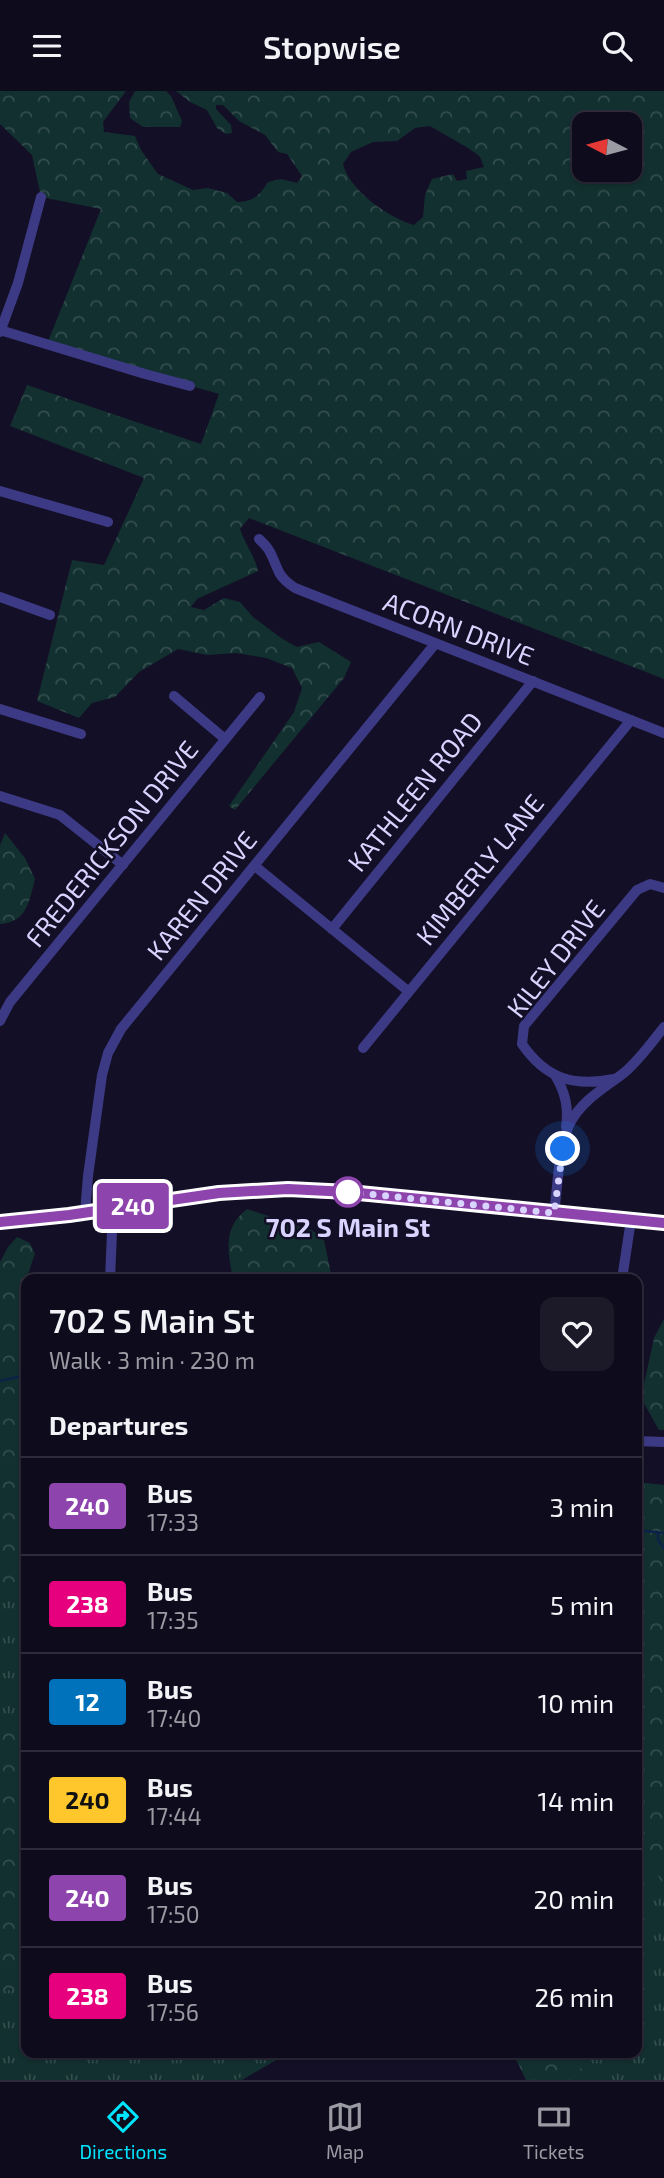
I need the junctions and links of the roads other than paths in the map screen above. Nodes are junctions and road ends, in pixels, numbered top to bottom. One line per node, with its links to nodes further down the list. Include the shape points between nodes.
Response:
1 (41, 197): 2 (street)
2 (0, 331): 3 (street)
3 (190, 386)
4 (0, 491): 5 (street)
5 (108, 522)
6 (259, 539): 9 (street, ACORN DRIVE, via 271,550 278,571 295,588)
7 (0, 597): 8 (street)
8 (50, 615)
9 (435, 643): 10 (street, ACORN DRIVE); 20 (street, KAREN DRIVE)
10 (533, 681): 14 (street, ACORN DRIVE); 22 (street, KATHLEEN ROAD)
11 (174, 697): 17 (street)
12 (260, 697): 17 (street, FREDERICKSON DRIVE)
13 (0, 709): 16 (street)
14 (631, 720): 15 (street, ACORN DRIVE); 23 (street, KIMBERLY LANE)
15 (664, 733)
16 (81, 734)
17 (225, 739): 19 (street, FREDERICKSON DRIVE)
18 (0, 796): 19 (street, via 60,815)
19 (123, 865): 24 (street, FREDERICKSON DRIVE, via 10,1002)
20 (255, 866): 22 (street); 31 (street, KAREN DRIVE, via 113,1041 102,1075)
21 (664, 888): 27 (street, KILEY DRIVE, via 650,884 637,890 524,1026 522,1044)
22 (332, 929): 23 (street)
23 (408, 991): 26 (street, KIMBERLY LANE)
24 (0, 1021)
25 (664, 1027): 28 (street)
26 (363, 1048)
27 (554, 1073): 28 (street, KILEY DRIVE, via 581,1083); 29 (street, KILEY DRIVE, via 568,1108)
28 (614, 1079): 29 (street, via 583,1104)
29 (565, 1136): 32 (street)
30 (113, 1209): 31 (main road); 32 (main road, via 219,1193 288,1189); 36 (street)
31 (85, 1213): 34 (main road)
32 (554, 1213): 33 (main road)
33 (631, 1220): 35 (main road); 37 (street)
34 (0, 1222)
35 (664, 1223)
36 (110, 1274)
37 (623, 1274)
38 (642, 1441): 39 (street)
39 (664, 1442)

